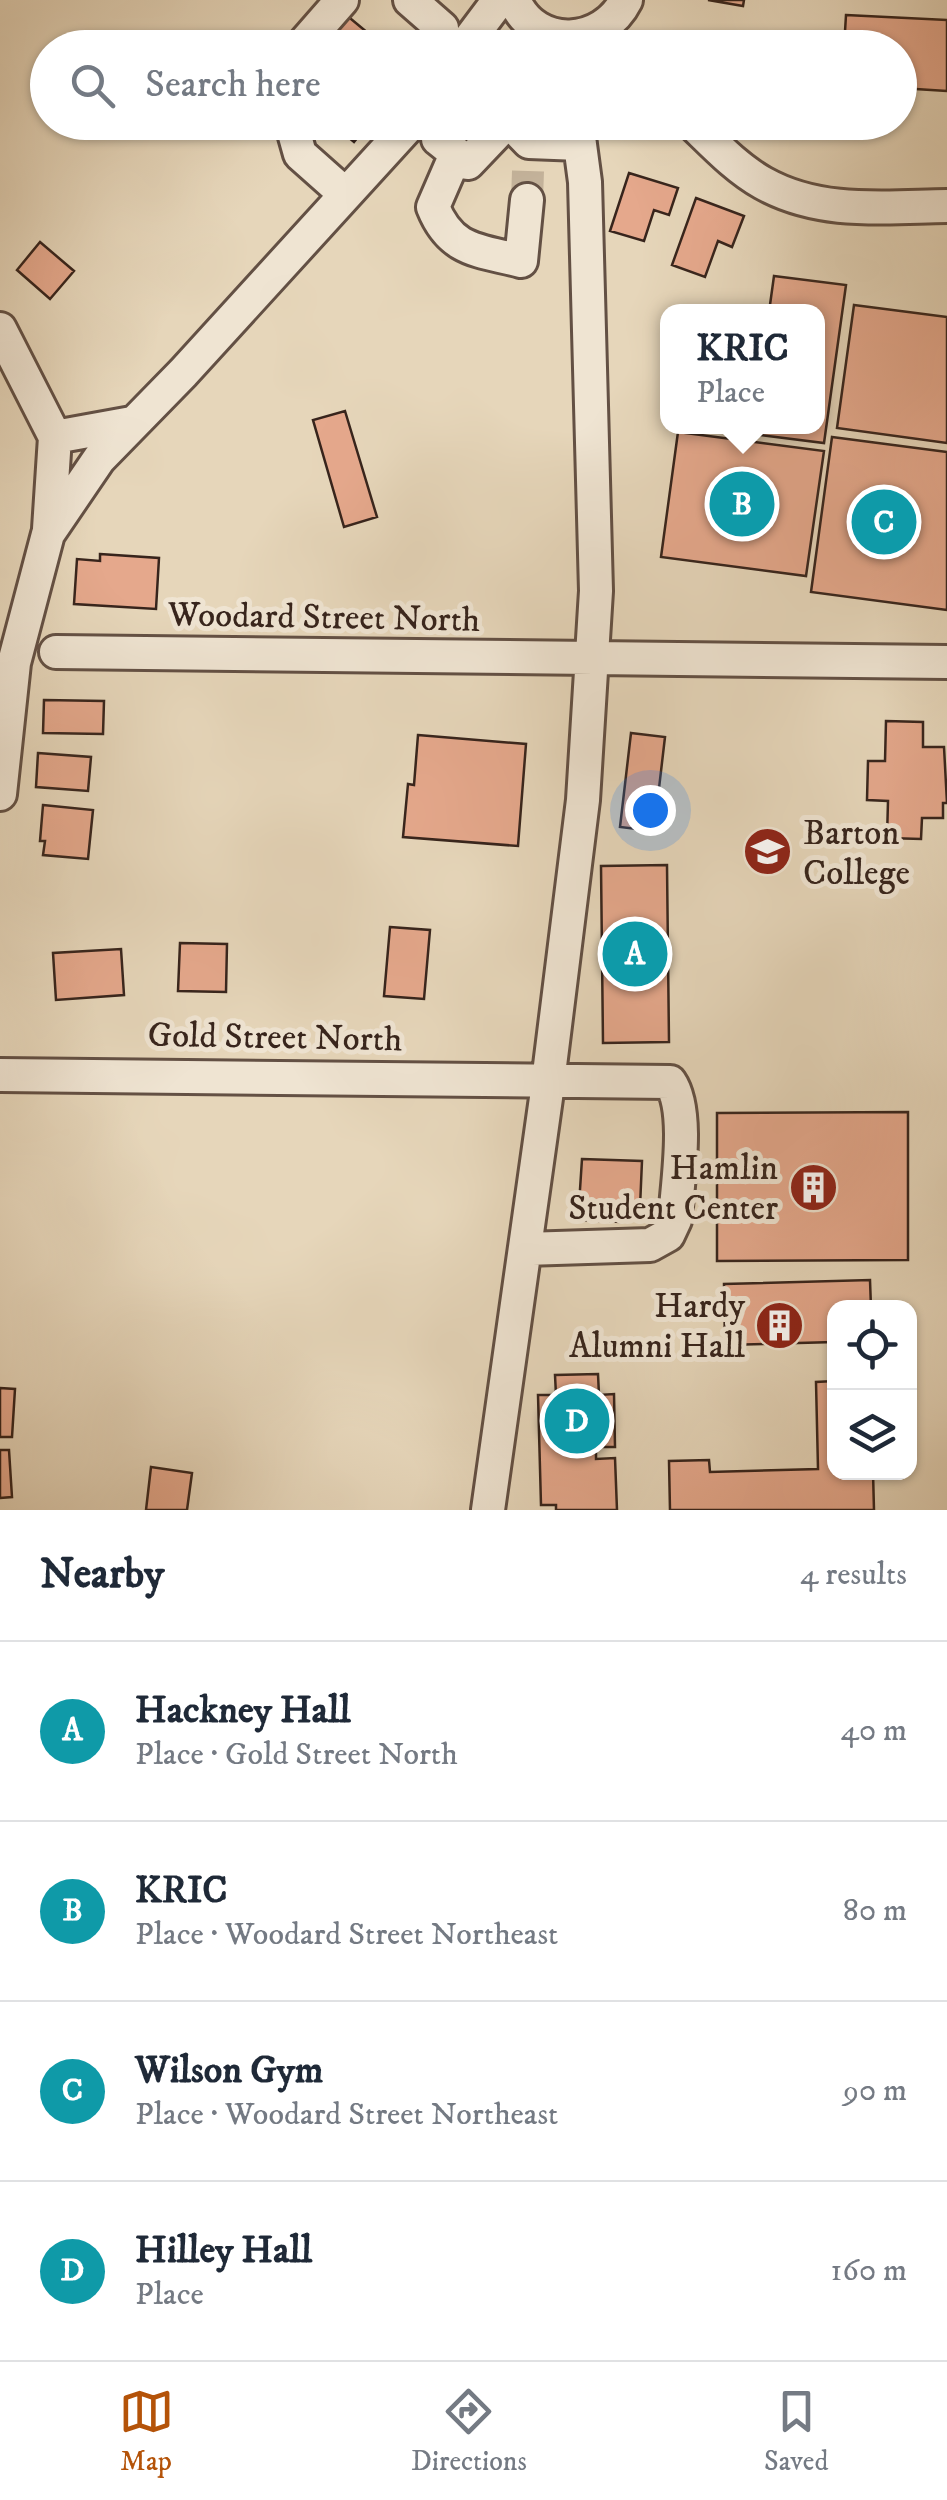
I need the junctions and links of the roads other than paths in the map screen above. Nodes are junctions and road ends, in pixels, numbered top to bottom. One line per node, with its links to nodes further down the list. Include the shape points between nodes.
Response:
1 (342, 0): 6 (street)
2 (410, 0): 7 (street)
3 (499, 0): 8 (street)
4 (514, 0): 9 (street)
5 (623, 7): 10 (street)
6 (316, 30)
7 (443, 30)
8 (462, 30)
9 (542, 30)
10 (598, 30)
11 (296, 140): 17 (street, via 300,154)
12 (424, 140): 17 (street)
13 (433, 140): 16 (street, via 433,207 442,229 462,245 521,262)
14 (440, 140): 16 (street, via 468,163)
15 (711, 140): 19 (street, via 760,181 795,198 832,207)
16 (544, 161): 18 (street); 18 (street)
17 (345, 194): 21 (street)
18 (586, 198): 25 (street, via 596,591)
19 (947, 206)
20 (0, 329): 22 (street)
21 (132, 423): 22 (street); 23 (street, via 98,458)
22 (55, 437): 23 (street)
23 (48, 534): 27 (street, via 14,663)
24 (56, 652): 25 (street, Woodard Street North)
25 (591, 660): 26 (street, Woodard Street North); 29 (street, via 582,800)
26 (947, 662)
27 (0, 794)
28 (0, 1074): 29 (street, Gold Street North)
29 (548, 1080): 30 (street); 30 (street, Gold Street North, via 670,1082 680,1110 675,1220 668,1235 650,1245)
30 (525, 1249): 31 (street)
31 (488, 1510)

